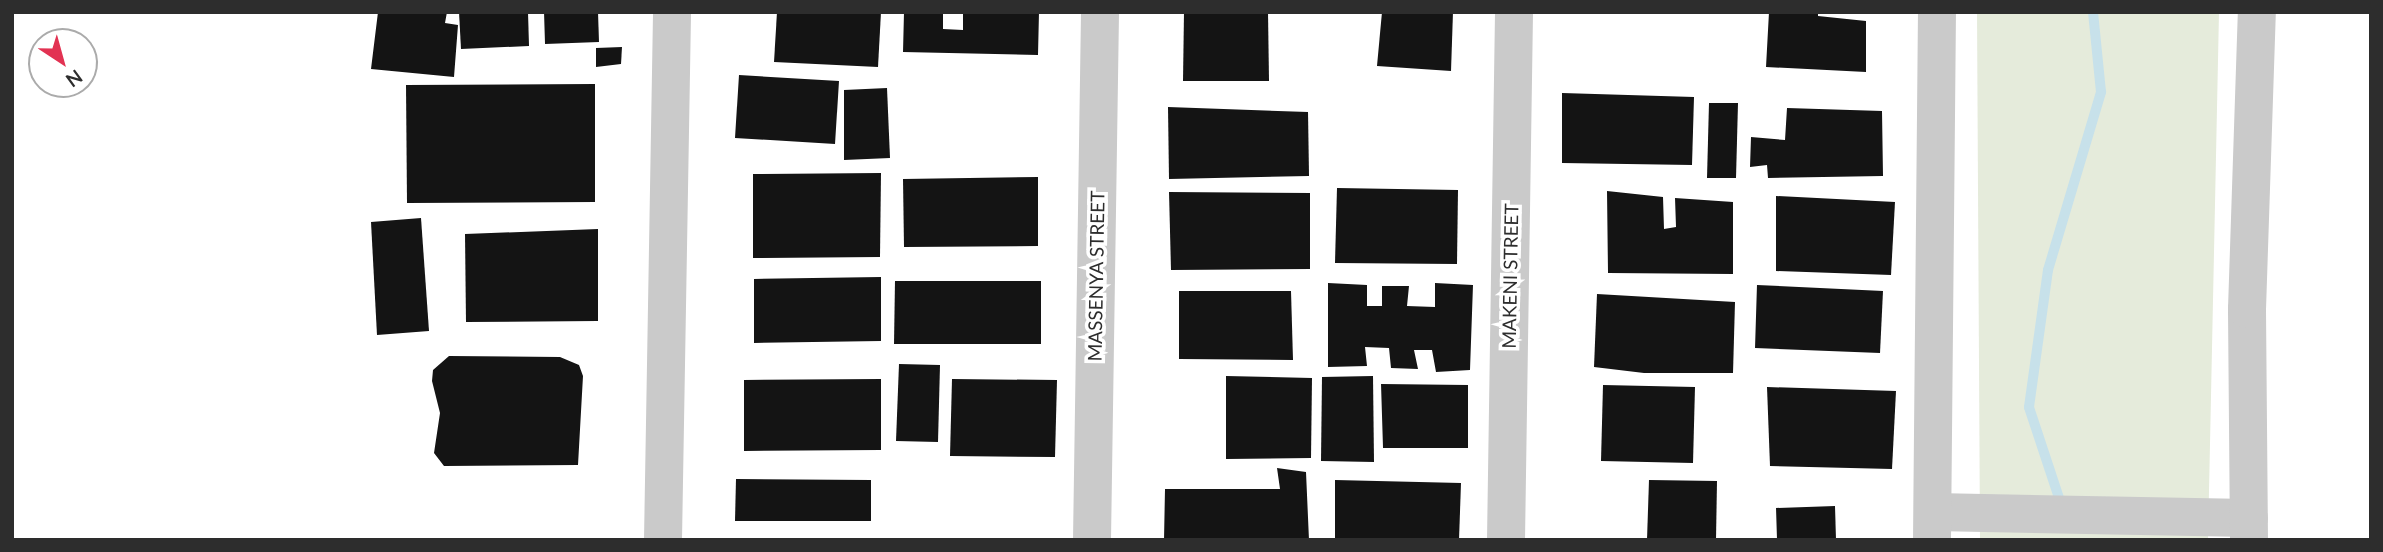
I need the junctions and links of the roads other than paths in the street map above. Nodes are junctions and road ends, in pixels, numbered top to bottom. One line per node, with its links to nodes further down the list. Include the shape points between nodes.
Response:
1 (671, 12): 8 (street)
2 (1100, 12): 9 (street, MASSENYA STREET)
3 (1514, 12): 10 (street, MAKENI STREET)
4 (1937, 12): 6 (street)
5 (2257, 12): 7 (street, via 2247,309)
6 (1933, 526): 7 (street, via 2041,514)
7 (2249, 529)
8 (663, 540)
9 (1092, 540)
10 (1506, 540)

